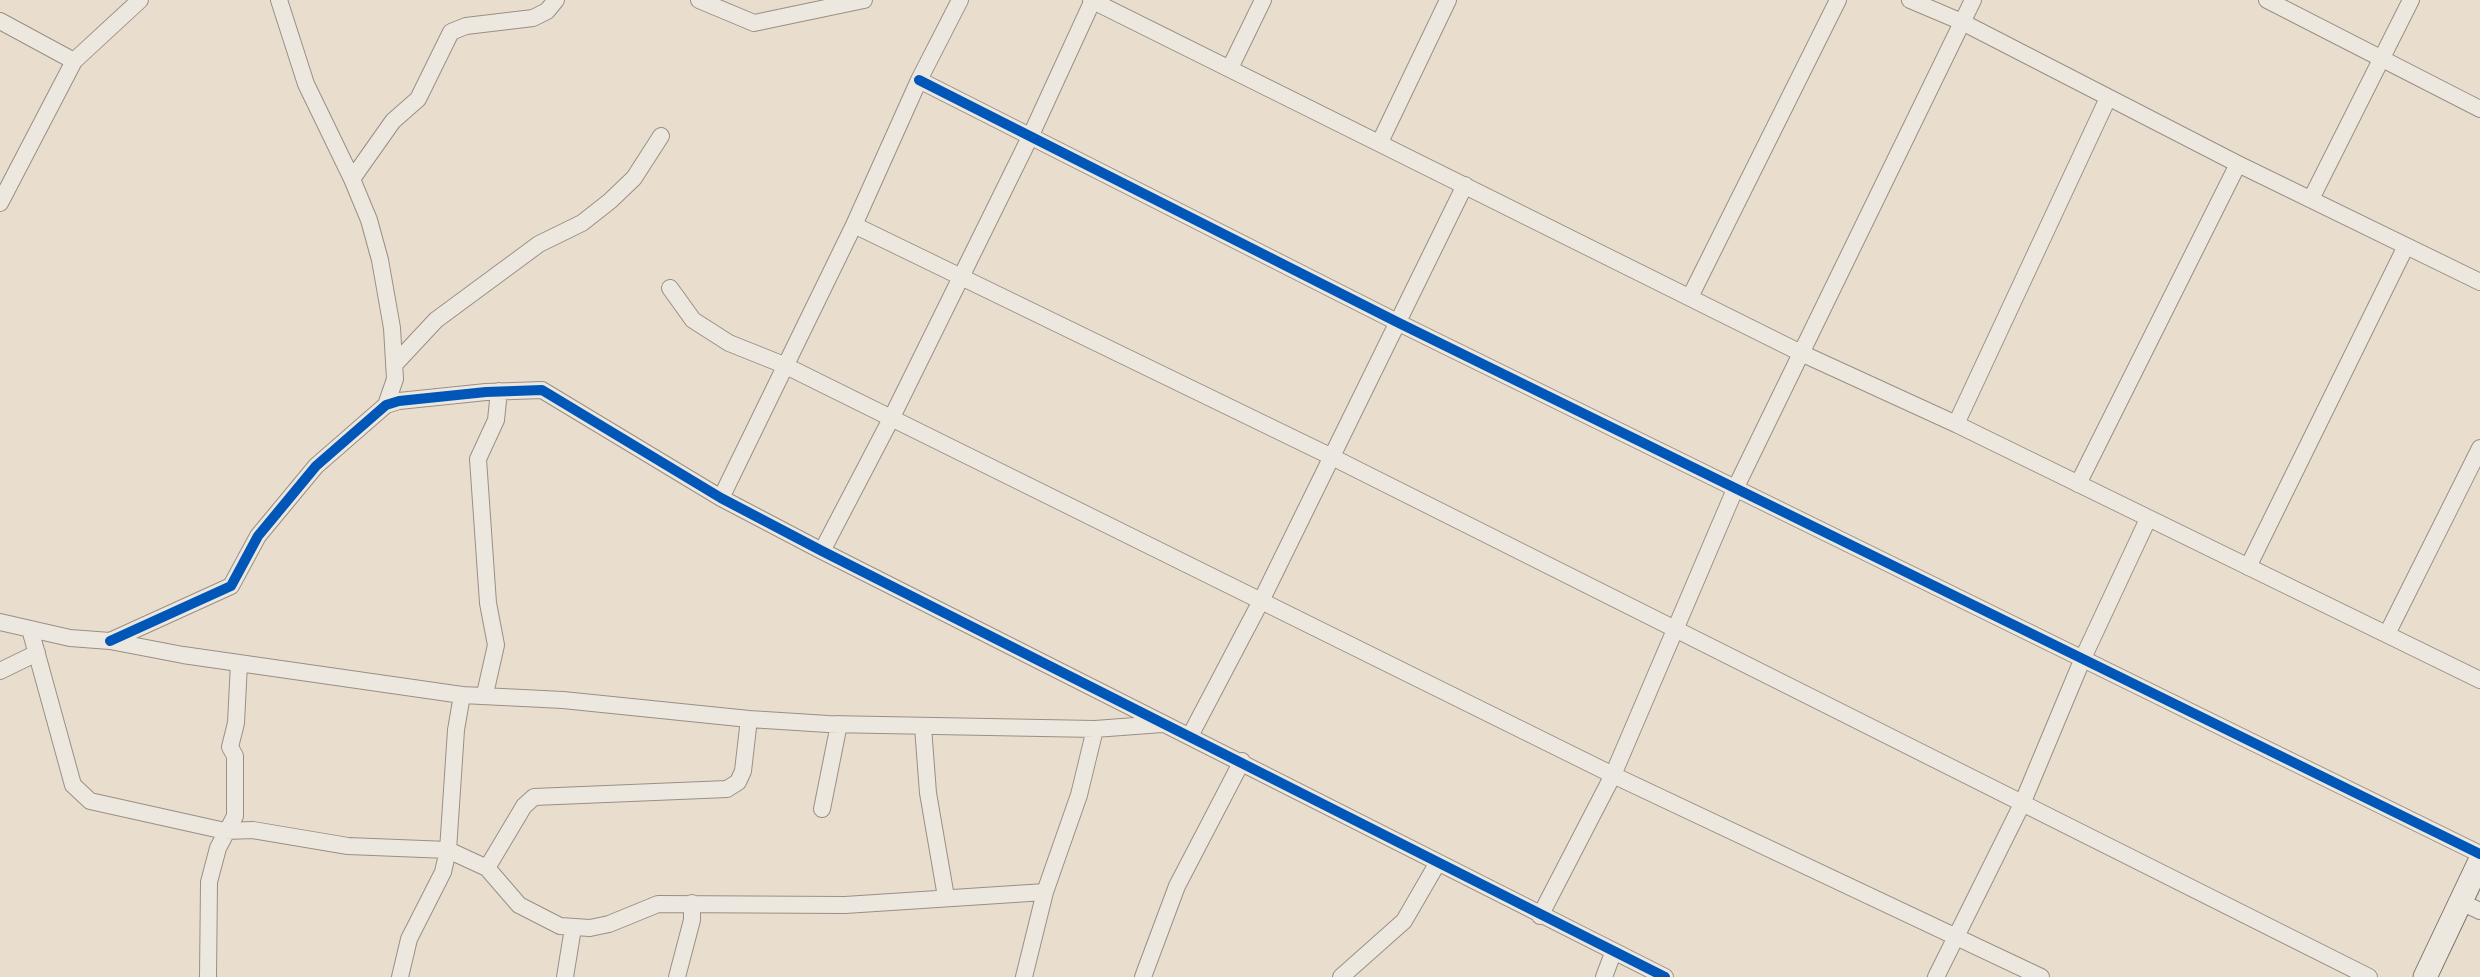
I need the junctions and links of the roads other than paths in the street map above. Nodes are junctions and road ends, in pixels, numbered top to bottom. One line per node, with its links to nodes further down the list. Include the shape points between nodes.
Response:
1 (140, 0): 18 (street)
2 (279, 0): 27 (street, via 306,84)
3 (556, 0): 27 (street, via 533,18 451,32 418,99 393,121)
4 (699, 0): 5 (street, via 754,23)
5 (864, 0)
6 (960, 0): 20 (street)
7 (1092, 0): 19 (street); 23 (street)
8 (1263, 0): 19 (street)
9 (1448, 0): 25 (street)
10 (1838, 0): 36 (street)
11 (1910, 0): 16 (street)
12 (1973, 0): 16 (street)
13 (2267, 0): 17 (street)
14 (2411, 0): 17 (street)
15 (0, 21): 18 (street)
16 (1962, 22): 21 (street); 38 (street)
17 (2380, 57): 22 (street); 29 (street)
18 (74, 61): 30 (street)
19 (1230, 68): 25 (street)
20 (919, 80): 23 (street); 31 (street)
21 (2108, 98): 26 (street); 44 (street)
22 (2480, 110)
23 (1031, 135): 33 (street); 37 (street)
24 (661, 136): 39 (street, via 634,178 610,201 582,223 539,244 436,320)
25 (1380, 142): 28 (street)
26 (2238, 164): 29 (street); 47 (street)
27 (352, 179): 39 (street, via 380,260)
28 (1465, 185): 36 (street); 37 (street)
29 (2311, 199): 32 (street)
30 (0, 203)
31 (853, 225): 33 (street); 40 (street)
32 (2406, 246): 34 (street); 52 (street)
33 (960, 274): 43 (street); 46 (street)
34 (2480, 282)
35 (670, 288): 40 (street, via 693,320)
36 (1690, 297): 38 (street)
37 (1399, 323): 46 (street); 48 (street)
38 (1801, 353): 44 (street); 48 (street)
39 (394, 365): 42 (street, via 395,379)
40 (784, 365): 43 (street); 49 (street)
41 (499, 391): 42 (street); 49 (street, via 542,390); 64 (street, via 496,420 478,459 488,603 496,645)
42 (386, 405): 58 (street, via 316,466 258,537 231,586)
43 (892, 417): 51 (street); 53 (street)
44 (1956, 424): 47 (street)
45 (2480, 448): 57 (street)
46 (1332, 457): 53 (street); 56 (street)
47 (2078, 484): 50 (street)
48 (1737, 487): 56 (street); 60 (street)
49 (721, 498): 51 (street)
50 (2148, 519): 52 (street); 60 (street)
51 (821, 551): 68 (street)
52 (2248, 567): 57 (street)
53 (1262, 599): 71 (street); 73 (street)
54 (0, 622): 55 (street)
55 (30, 629): 58 (street); 59 (street)
56 (1676, 629): 73 (street); 74 (street)
57 (2387, 634): 63 (street)
58 (110, 641): 61 (street)
59 (37, 653): 62 (street); 76 (street, via 65,762 80,795 107,807)
60 (2082, 658): 74 (street); 78 (street)
61 (239, 663): 65 (street); 76 (street, via 230,747 235,756 235,816)
62 (0, 671)
63 (2480, 680)
64 (485, 694): 65 (street); 66 (street)
65 (462, 695): 77 (street)
66 (749, 719): 67 (street); 81 (street, via 743,771 738,782 727,789 534,797)
67 (839, 724): 69 (street); 75 (street)
68 (1162, 724): 70 (street); 71 (street)
69 (923, 727): 70 (street); 83 (street, via 928,793)
70 (1094, 729): 82 (street, via 1079,795)
71 (1190, 736): 72 (street)
72 (1242, 761): 80 (street); 95 (street, via 1177,886)
73 (1613, 775): 86 (street); 88 (street)
74 (2022, 804): 88 (street); 101 (street)
75 (822, 809)
76 (225, 831): 77 (street, via 253,830 348,846); 90 (street, via 209,882)
77 (448, 849): 81 (street); 91 (street, via 436,889 404,951)
78 (2480, 854)
79 (2480, 862): 85 (main road)
80 (1437, 864): 86 (street); 96 (street, via 1404,921)
81 (487, 868): 87 (street, via 519,905 551,923)
82 (1045, 892): 83 (street); 94 (street)
83 (946, 897): 84 (street, via 845,905)
84 (692, 903): 87 (street, via 657,904 609,924); 93 (street)
85 (2470, 906): 102 (main road)
86 (1540, 916): 89 (street)
87 (573, 928): 92 (street)
88 (1957, 935): 99 (street); 100 (street)
89 (1613, 953): 97 (street); 98 (street)
90 (208, 977)
91 (400, 977)
92 (565, 977)
93 (677, 977)
94 (1024, 977)
95 (1143, 977)
96 (1341, 977)
97 (1604, 977)
98 (1665, 977)
99 (1936, 977)
100 (2041, 977)
101 (2369, 977)
102 (2424, 977)

